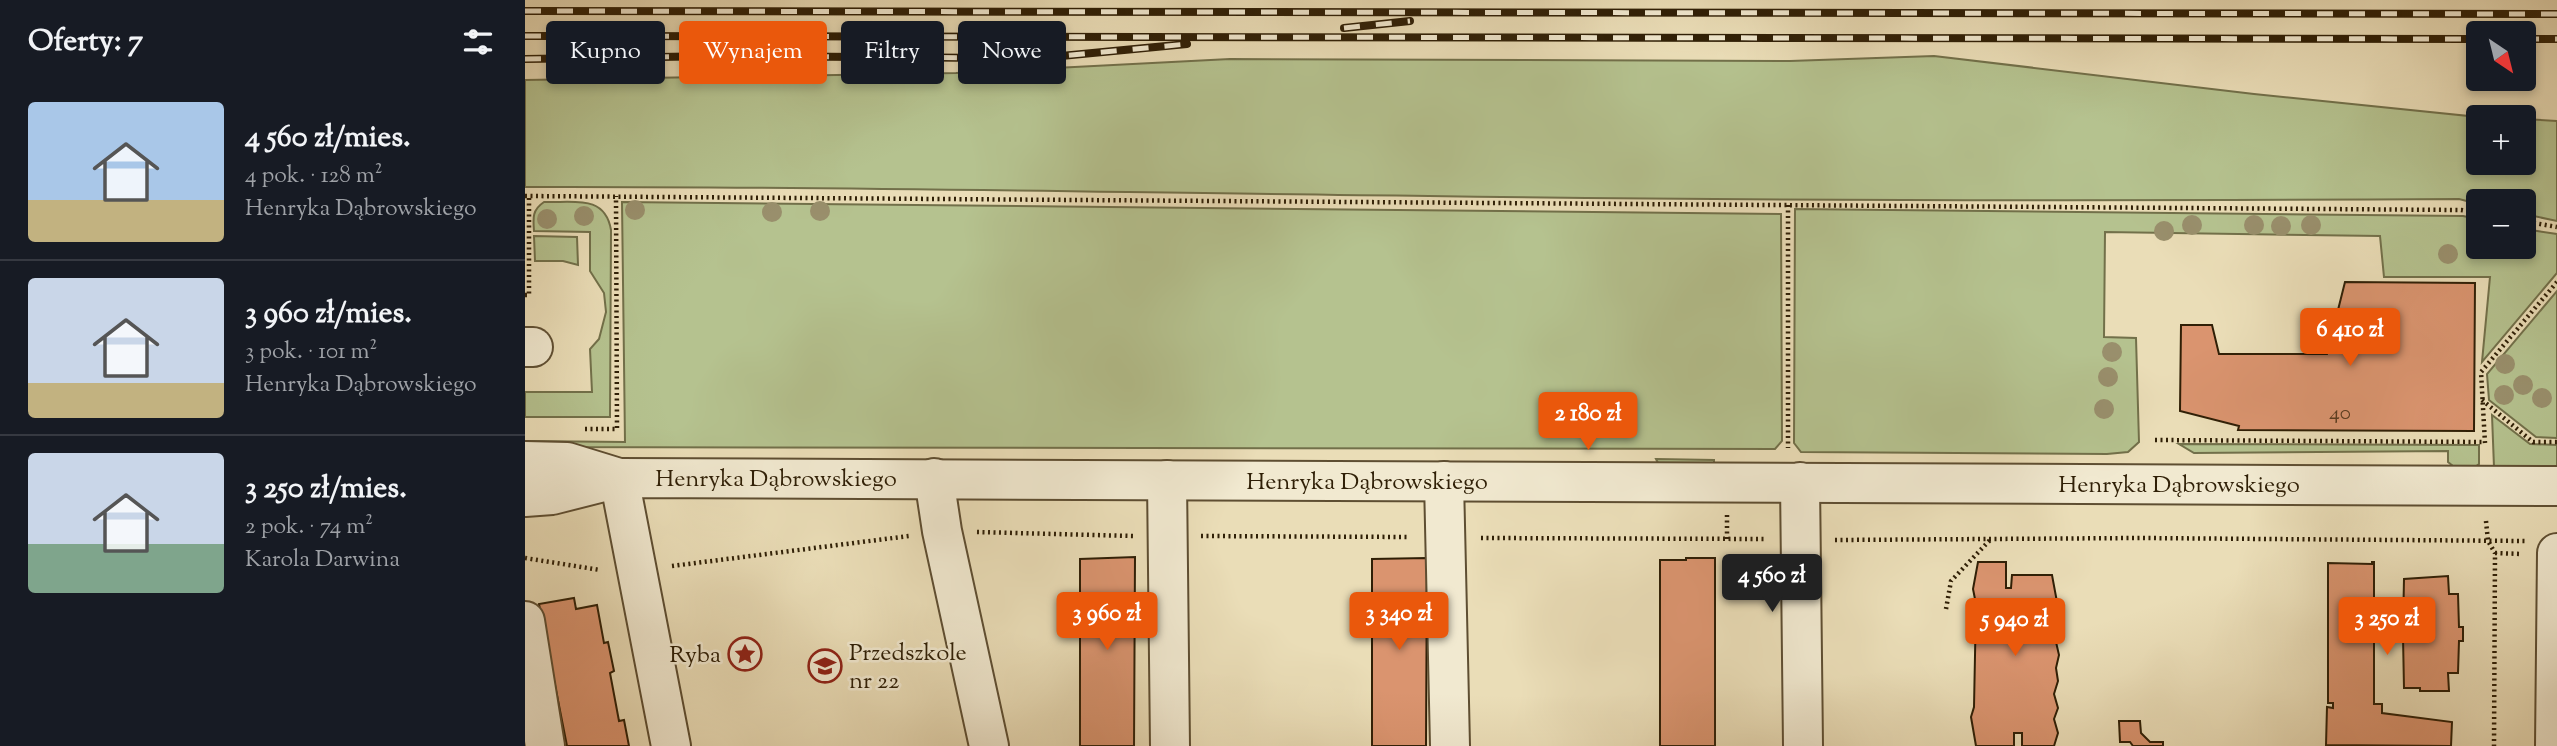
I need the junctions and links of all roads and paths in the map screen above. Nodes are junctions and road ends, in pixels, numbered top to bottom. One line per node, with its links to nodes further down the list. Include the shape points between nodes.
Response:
1 (527, 196): 2 (path); 8 (path, via 529,295)
2 (616, 196): 3 (path); 10 (path)
3 (1788, 205): 4 (path); 16 (path)
4 (2466, 212)
5 (2536, 223): 6 (path)
6 (2557, 227)
7 (2557, 282): 9 (path, via 2481,372)
8 (525, 295)
9 (2482, 400): 12 (path); 13 (path, via 2533,442)
10 (617, 429)
11 (2155, 440): 12 (path)
12 (2485, 442): 14 (path)
13 (2557, 442)
14 (2485, 455)
15 (525, 461): 17 (street, Henryka Dąbrowskiego, via 567,462)
16 (1790, 468): 21 (street, Henryka Dąbrowskiego); 22 (street, Henryka Dąbrowskiego); 28 (street)
17 (619, 478): 18 (street, Henryka Dąbrowskiego); 23 (street, Henryka Dąbrowskiego); 32 (street)
18 (934, 478): 19 (street, Henryka Dąbrowskiego); 24 (street)
19 (1167, 480): 20 (street, Henryka Dąbrowskiego); 25 (street)
20 (1444, 481): 21 (street, Henryka Dąbrowskiego); 26 (street)
21 (1726, 481): 27 (path)
22 (2557, 486)
23 (525, 497)
24 (942, 531): 25 (path); 32 (path); 37 (street)
25 (1166, 536): 26 (path); 38 (street)
26 (1444, 537): 27 (path); 39 (street)
27 (1727, 539): 28 (path)
28 (1801, 540): 29 (path); 40 (street)
29 (1991, 540): 33 (path, via 1951,582); 41 (path, via 2488,541 2495,553)
30 (2557, 553): 42 (street)
31 (525, 558): 32 (path, via 591,570)
32 (637, 571): 36 (street)
33 (1946, 610)
34 (525, 621): 35 (street)
35 (545, 746)
36 (671, 746)
37 (989, 746)
38 (1170, 746)
39 (1450, 746)
40 (1804, 746)
41 (2494, 746)
42 (2555, 746)

